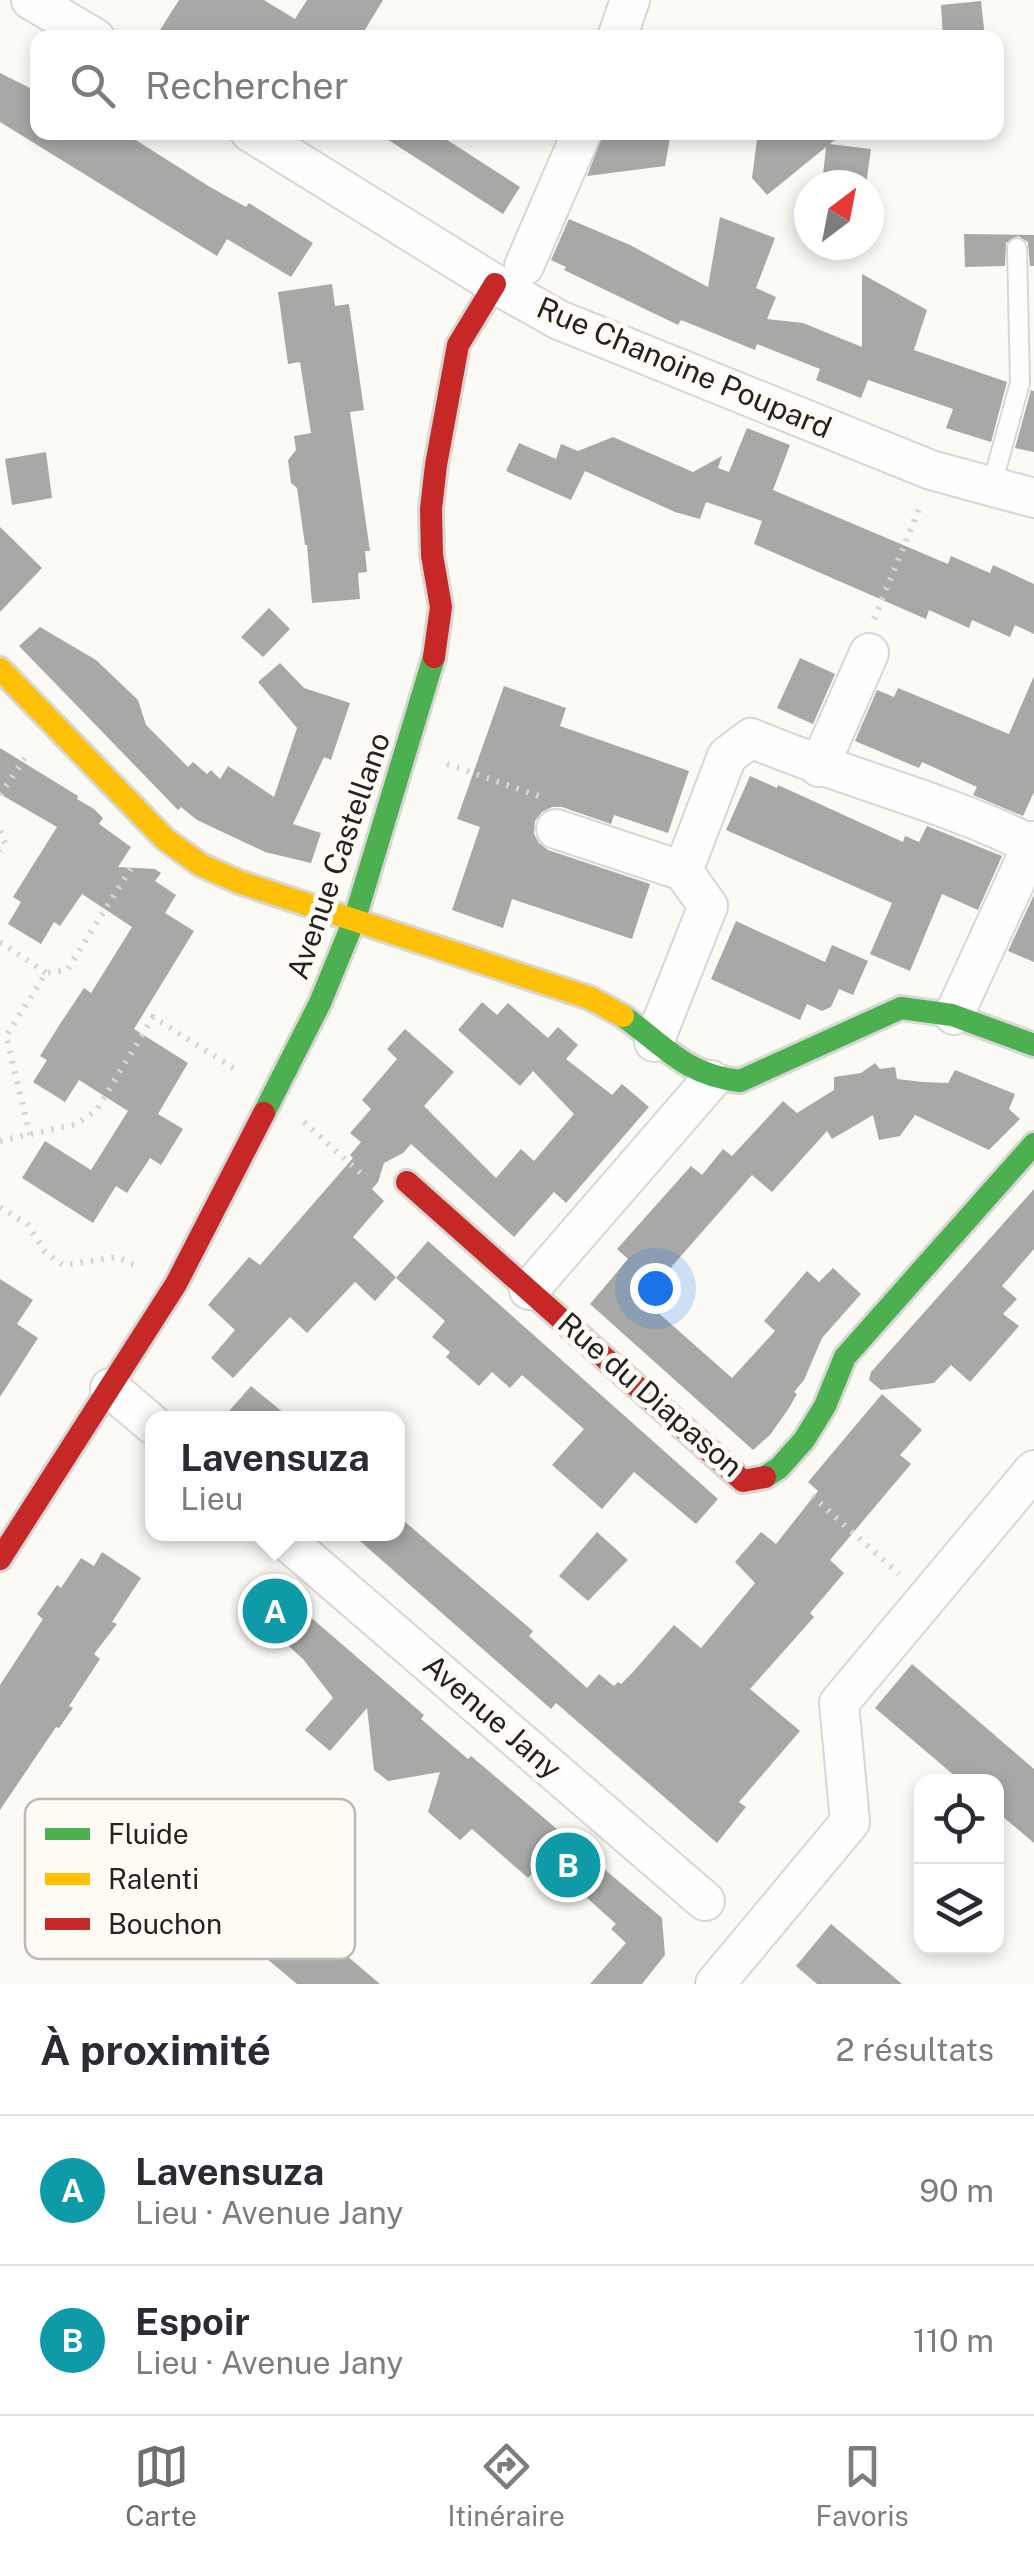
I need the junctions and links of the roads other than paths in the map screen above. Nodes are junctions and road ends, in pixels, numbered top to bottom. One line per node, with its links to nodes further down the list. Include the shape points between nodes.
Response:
1 (31, 0): 3 (street)
2 (630, 0): 4 (street)
3 (82, 30)
4 (620, 30)
5 (265, 140): 8 (street, Rue Chanoine Poupard)
6 (578, 140): 8 (street)
7 (1017, 248): 9 (lane, via 1020,384)
8 (510, 275): 9 (street, Rue Chanoine Poupard, via 559,320); 17 (street, Avenue Castellano, via 458,344 431,509 441,607 437,648)
9 (991, 488): 10 (street, Rue Chanoine Poupard)
10 (1034, 498)
11 (870, 653): 13 (street)
12 (0, 669): 17 (street, via 165,839 201,866)
13 (820, 767): 15 (street, via 914,796); 16 (street, via 751,738 726,756)
14 (556, 829): 16 (street)
15 (1030, 860): 18 (street)
16 (683, 871): 19 (street, via 708,906)
17 (355, 918): 19 (street, via 590,998); 25 (street, Avenue Castellano, via 278,1090 176,1284)
18 (954, 1015): 20 (street); 21 (street, via 901,1008 740,1081)
19 (654, 1042): 21 (street)
20 (1034, 1045)
21 (712, 1080): 24 (street, Rue du Diapason)
22 (1034, 1144): 24 (street, Rue du Diapason, via 845,1357 822,1416 763,1479 743,1480)
23 (407, 1182): 24 (street, Rue du Diapason)
24 (529, 1290)
25 (110, 1388): 26 (street); 29 (street, Avenue Castellano)
26 (145, 1418)
27 (1034, 1470): 31 (street, via 839,1703 850,1822)
28 (287, 1541): 30 (street, Avenue Jany)
29 (0, 1559)
30 (705, 1901)
31 (715, 1984)

